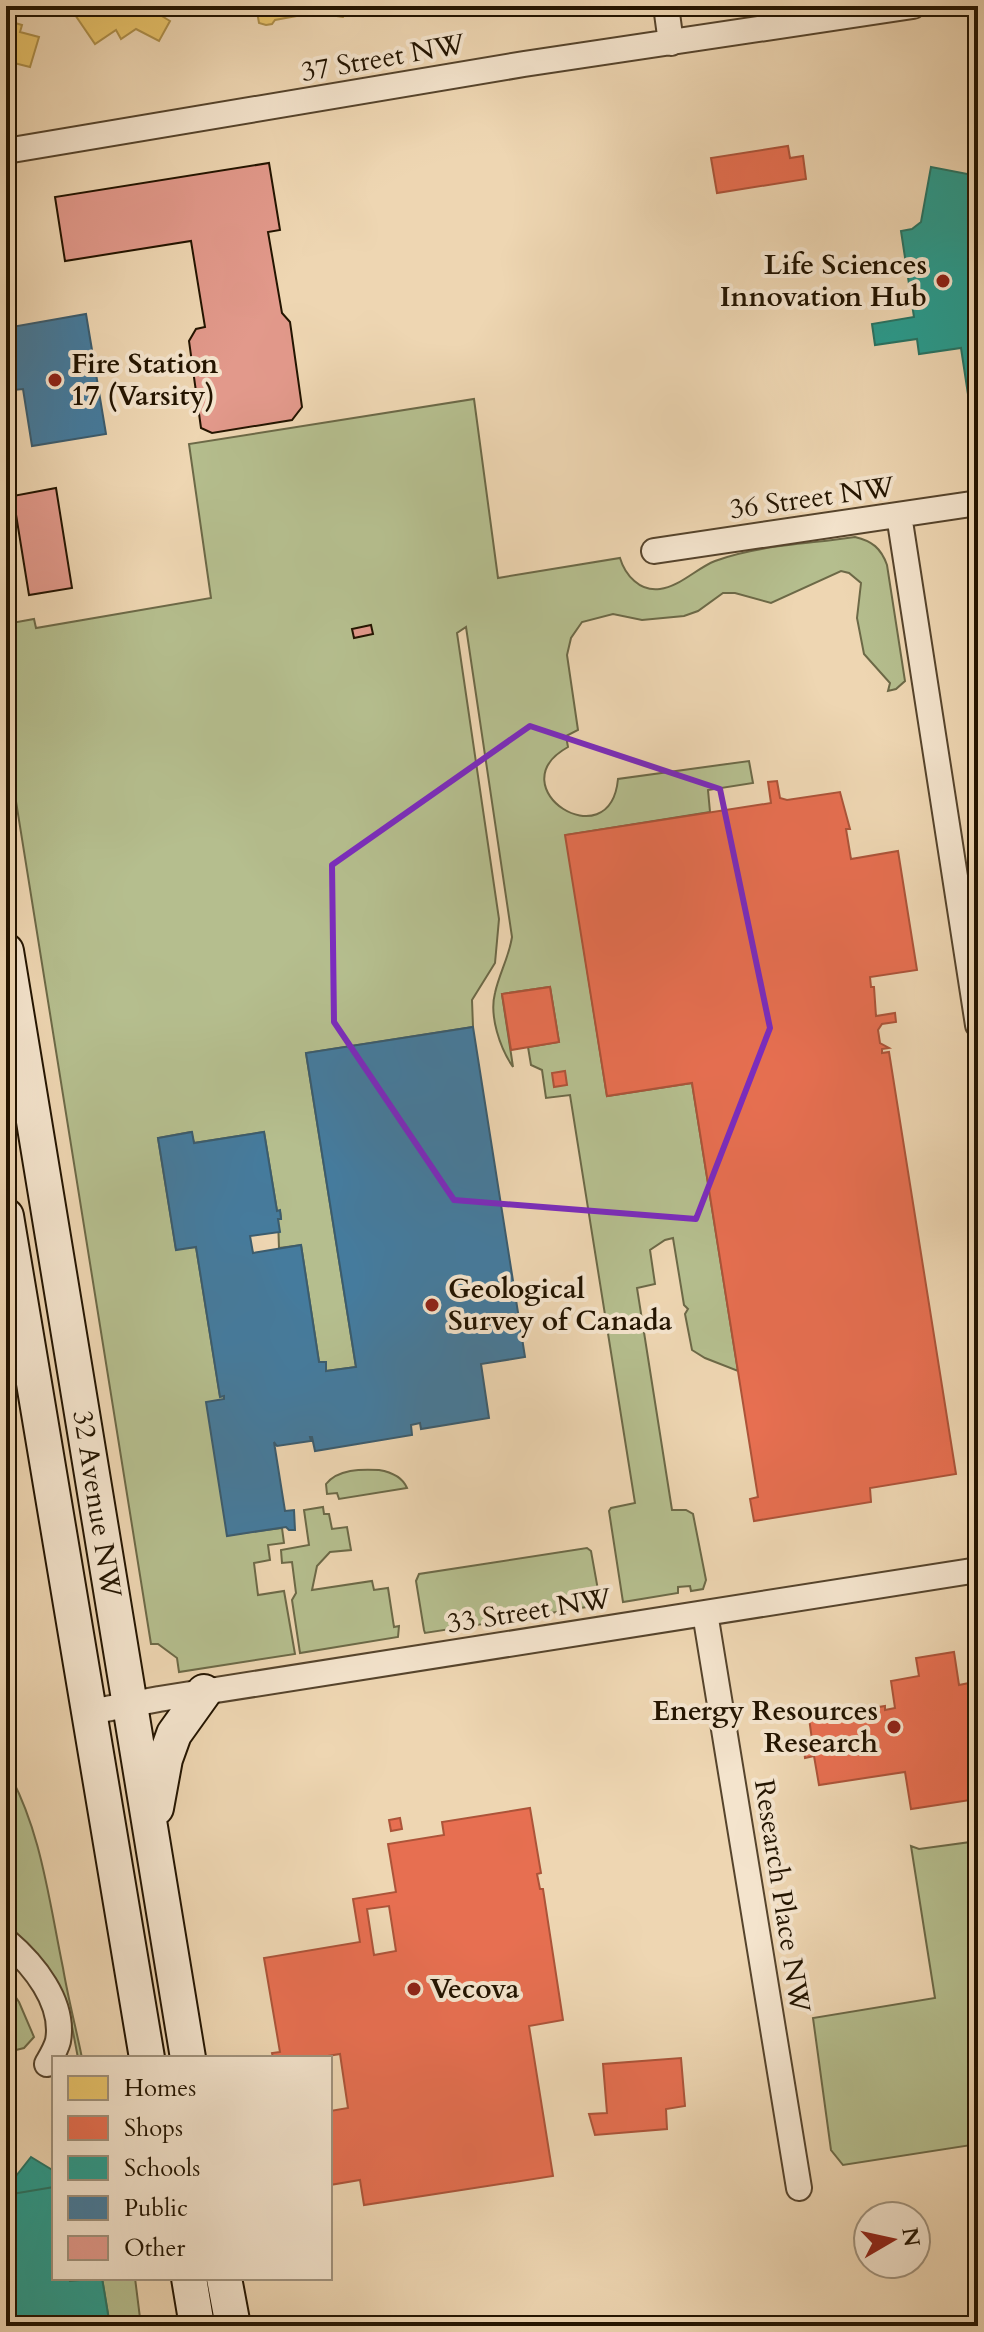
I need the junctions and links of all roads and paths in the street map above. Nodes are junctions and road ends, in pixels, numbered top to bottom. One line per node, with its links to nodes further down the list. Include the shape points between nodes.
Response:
1 (666, 6): 3 (street)
2 (913, 6): 3 (street, 37 Street NW)
3 (671, 43): 4 (street, 37 Street NW)
4 (6, 151)
5 (978, 503): 6 (street, 36 Street NW)
6 (899, 515): 7 (street, 36 Street NW); 9 (street)
7 (654, 551)
8 (6, 951): 14 (main road, 32 Avenue NW)
9 (978, 1025)
10 (6, 1216): 15 (main road, 32 Avenue NW)
11 (978, 1570): 12 (street, 33 Street NW)
12 (705, 1613): 13 (street, 33 Street NW); 21 (street, Research Place NW)
13 (204, 1692): 14 (street, 33 Street NW); 16 (main road, via 174,1734 165,1759)
14 (131, 1705): 15 (street, 33 Street NW); 16 (main road, 32 Avenue NW)
15 (90, 1712): 18 (main road, 32 Avenue NW)
16 (151, 1840): 19 (main road, 32 Avenue NW)
17 (6, 1941): 20 (street, via 42,1980 53,2005 58,2044)
18 (147, 2056)
19 (188, 2056)
20 (47, 2064)
21 (799, 2188)
22 (224, 2280): 23 (main road)
23 (233, 2326)

